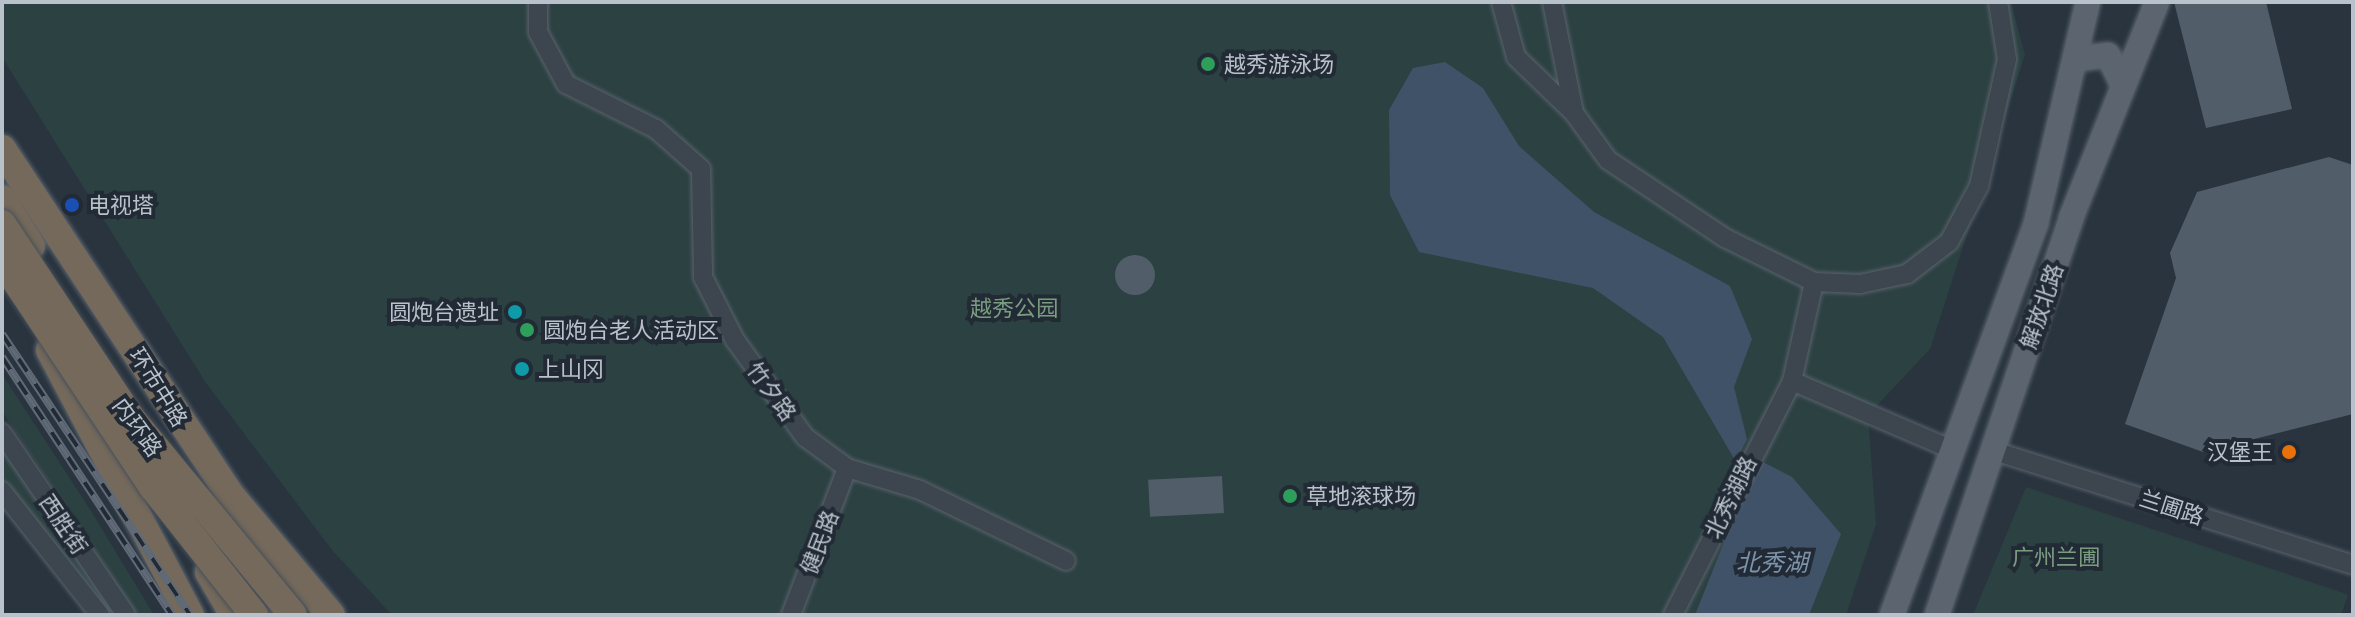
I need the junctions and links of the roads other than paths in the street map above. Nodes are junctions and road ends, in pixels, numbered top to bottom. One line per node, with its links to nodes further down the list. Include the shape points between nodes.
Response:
1 (538, 2): 21 (street, 竹夕路, via 538,32 566,84 656,129 701,169 703,277 735,340 805,437)
2 (1501, 2): 9 (street, via 1516,57)
3 (1552, 2): 9 (street)
4 (1998, 2): 15 (street, via 2007,59 2001,110 1979,186 1949,242 1907,274 1860,284)
5 (2088, 2): 7 (main road, 解放北路)
6 (2160, 5): 8 (main road, 解放北路)
7 (2078, 59): 8 (main road, via 2108,55); 19 (main road, 解放北路, via 2036,223)
8 (2123, 86): 20 (main road, 解放北路)
9 (1574, 113): 15 (street, via 1608,160 1725,238)
10 (2, 149): 26 (highway, 环市中路, via 190,436)
11 (2, 199): 17 (highway, 环市中路)
12 (2, 224): 33 (highway, 内环路, bridge, via 130,417)
13 (2, 242): 17 (highway)
14 (2, 261): 29 (highway, bridge); 31 (highway, 内环路, bridge, via 153,487)
15 (1814, 282): 16 (street, 北秀湖路)
16 (1792, 381): 19 (street); 37 (street, 北秀湖路)
17 (101, 382): 22 (highway, 环市中路); 30 (highway)
18 (2, 433): 28 (street, 西胜街)
19 (1953, 450): 38 (main road, 解放北路)
20 (1991, 450): 25 (street, 兰圃路); 39 (main road, 解放北路)
21 (847, 468): 24 (street, 竹夕路, via 920,490); 36 (street, 健民路)
22 (179, 482): 30 (highway, 环市中路, via 197,545); 32 (highway)
23 (2, 491): 27 (street, 西胜街)
24 (1066, 561)
25 (2353, 565)
26 (295, 574): 34 (highway); 35 (highway)
27 (100, 615)
28 (126, 615)
29 (190, 615)
30 (233, 615)
31 (254, 615)
32 (273, 615)
33 (293, 615)
34 (333, 615)
35 (345, 615)
36 (791, 615)
37 (1673, 615)
38 (1892, 615)
39 (1937, 615)

